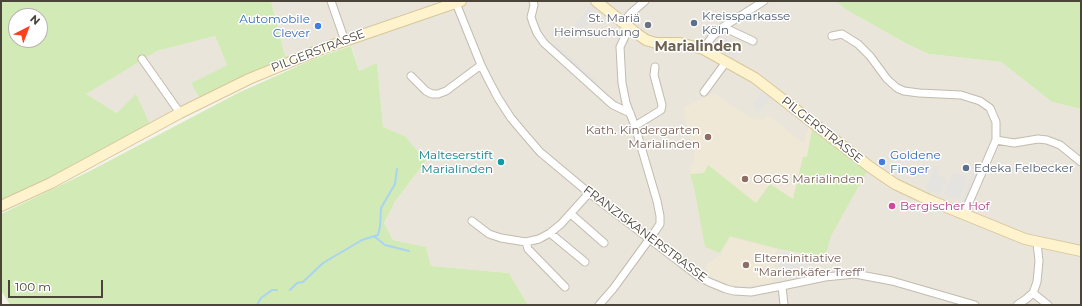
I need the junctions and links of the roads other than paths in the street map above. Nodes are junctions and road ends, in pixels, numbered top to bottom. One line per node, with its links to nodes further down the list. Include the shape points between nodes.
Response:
1 (331, 1): 10 (street)
2 (533, 1): 20 (street, via 531,17 544,43 613,105)
3 (596, 1): 7 (main road, PILGERSTRASSE)
4 (645, 1): 7 (street, via 631,13)
5 (764, 1): 8 (street)
6 (458, 2): 10 (main road, PILGERSTRASSE); 15 (street, FRANZISKANERSTRASSE)
7 (626, 25): 12 (main road, PILGERSTRASSE, via 649,41 680,43); 20 (street, via 620,47 622,83)
8 (723, 27): 11 (street); 12 (street)
9 (832, 36): 22 (street, via 842,34 858,44 897,88 919,93 961,94 986,104 992,110 996,122)
10 (345, 41): 19 (main road, PILGERSTRASSE, via 249,79)
11 (753, 41)
12 (703, 49): 14 (main road, PILGERSTRASSE)
13 (142, 59): 19 (street)
14 (726, 62): 18 (street); 27 (main road, PILGERSTRASSE, via 755,78 894,184)
15 (481, 65): 17 (street, via 438,94 426,91); 24 (street, FRANZISKANERSTRASSE, via 498,98 527,137 540,152)
16 (655, 67): 21 (street, via 654,75 661,110)
17 (411, 76)
18 (704, 92)
19 (180, 113): 25 (main road, PILGERSTRASSE, via 69,174)
20 (630, 113): 21 (street)
21 (635, 126): 30 (street, via 660,216 660,224)
22 (996, 140): 23 (street, via 1014,143 1047,140 1060,145); 27 (street)
23 (1081, 162)
24 (589, 193): 26 (street); 30 (street, FRANZISKANERSTRASSE)
25 (1, 206)
26 (571, 214): 29 (street); 33 (street)
27 (964, 214): 32 (main road, PILGERSTRASSE)
28 (472, 222): 31 (street, via 490,234)
29 (550, 233): 31 (street); 35 (street)
30 (649, 239): 37 (street, FRANZISKANERSTRASSE, via 698,276 718,287 751,292); 39 (street, via 614,289)
31 (526, 242): 36 (street, via 528,249)
32 (1037, 242): 34 (main road, PILGERSTRASSE); 38 (street, via 1039,273)
33 (604, 243)
34 (1081, 251)
35 (585, 262)
36 (565, 286)
37 (782, 286): 40 (street); 41 (street, FRANZISKANERSTRASSE, via 855,274 892,281)
38 (1033, 292): 42 (street); 43 (street)
39 (599, 305)
40 (784, 305)
41 (975, 305)
42 (1017, 305)
43 (1048, 305)

